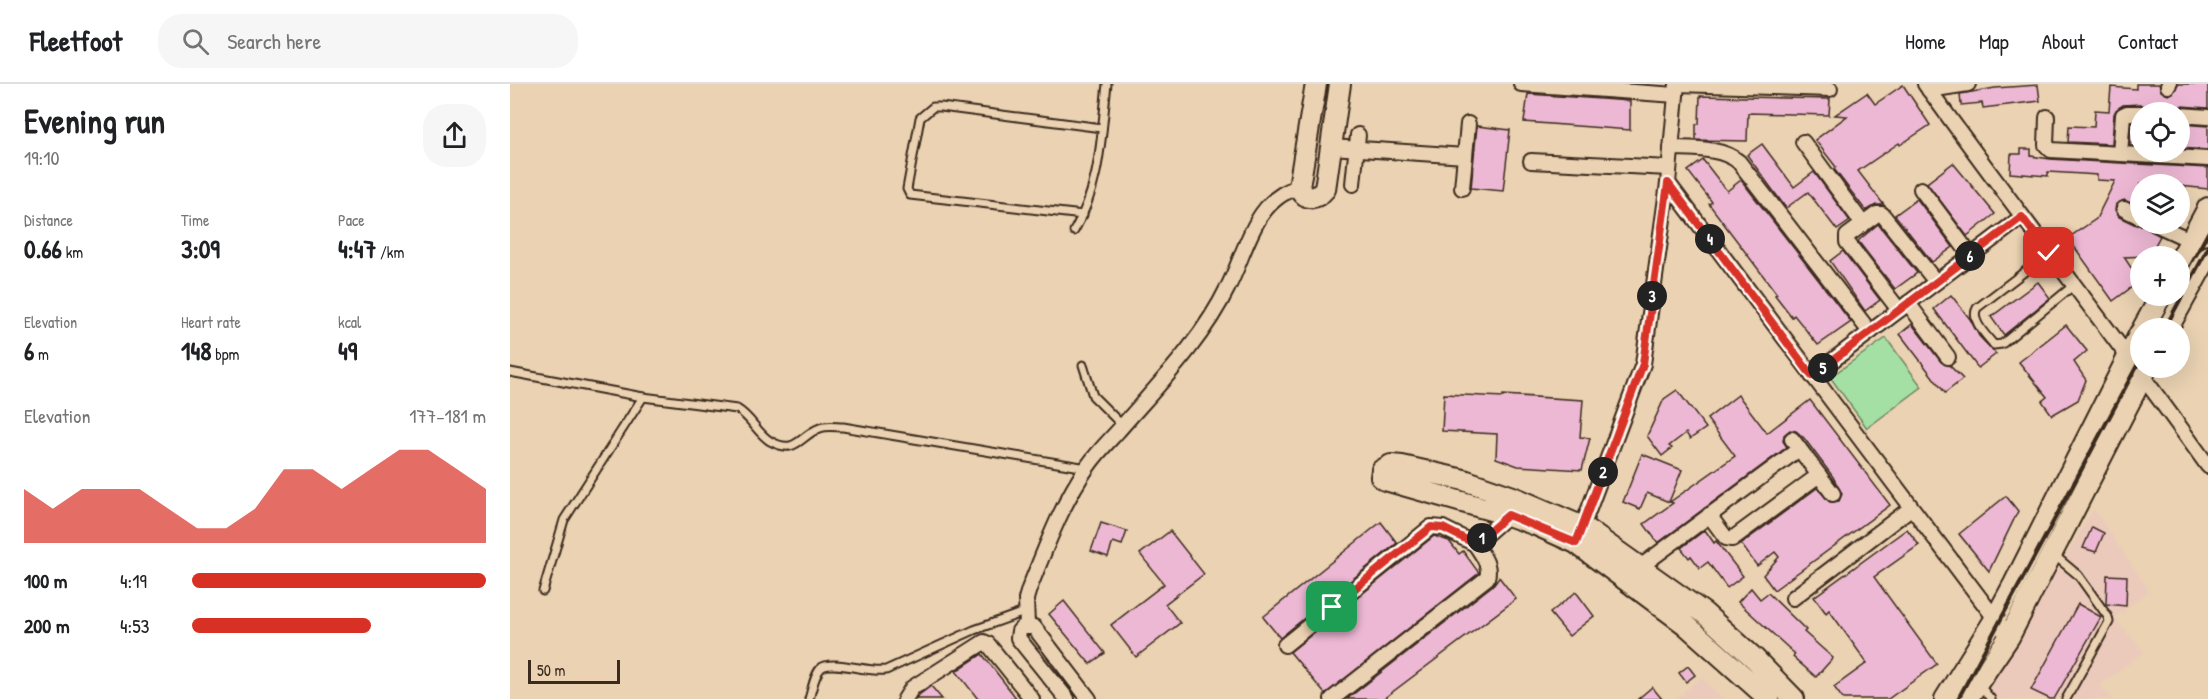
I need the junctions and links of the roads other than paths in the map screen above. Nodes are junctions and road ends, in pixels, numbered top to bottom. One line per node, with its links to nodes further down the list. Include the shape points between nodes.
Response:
1 (1107, 84): 14 (lane)
2 (1316, 84): 26 (street)
3 (1340, 84): 17 (street)
4 (1521, 84): 7 (street)
5 (1963, 84): 6 (street)
6 (1927, 87): 33 (street)
7 (1677, 88): 8 (street); 18 (street)
8 (1830, 89)
9 (2130, 113): 19 (street, via 2123,115)
10 (2190, 116): 12 (street)
11 (2047, 117): 19 (street, via 2049,149)
12 (2208, 117)
13 (1468, 124): 20 (street)
14 (1102, 128): 32 (lane, via 1096,178); 32 (lane, via 941,107 933,107 920,118 907,189 910,195)
15 (1357, 142): 17 (street); 20 (street); 25 (street)
16 (1803, 142): 34 (street)
17 (1331, 147): 26 (street, via 1325,189 1312,198)
18 (1671, 148): 23 (street); 46 (street, via 1722,153 1739,162)
19 (2120, 154): 21 (street)
20 (1465, 156): 27 (street)
21 (2208, 159)
22 (1532, 160): 23 (street)
23 (1669, 168): 24 (street)
24 (1668, 183): 52 (street); 64 (street, via 1643,364)
25 (1353, 184)
26 (1299, 187): 56 (street, via 1285,191 1263,212 1224,294 1186,352)
27 (1462, 188)
28 (1921, 189): 40 (street)
29 (2208, 208): 37 (street)
30 (2124, 209): 31 (street)
31 (2130, 212)
32 (1083, 215): 35 (lane)
33 (2022, 217): 39 (street); 40 (street)
34 (1863, 224): 42 (street, via 1876,214 1885,215); 44 (street, via 1846,240)
35 (1074, 231)
36 (2177, 234): 37 (street)
37 (2190, 240): 38 (street)
38 (2187, 246)
39 (2049, 253): 43 (street); 43 (lane, via 1977,308 1975,317 1983,332 1994,345 2002,344)
40 (1971, 256): 42 (street)
41 (2208, 256): 45 (street)
42 (1936, 282): 44 (street)
43 (2074, 285): 48 (street)
44 (1903, 306): 46 (street); 49 (street)
45 (2174, 318)
46 (1870, 332): 52 (street)
47 (2130, 352): 48 (street)
48 (2128, 356): 72 (street)
49 (1948, 357)
50 (1083, 365): 56 (lane, via 1093,396)
51 (510, 372): 55 (lane)
52 (1812, 376): 62 (street)
53 (2141, 378): 66 (street)
54 (2150, 378): 57 (street)
55 (643, 397): 58 (lane, via 737,409 768,440 785,446 796,445 819,428 843,428); 68 (lane, via 564,520)
56 (1123, 426): 58 (street)
57 (2208, 466)
58 (1087, 468): 70 (street, via 1053,527 1029,589)
59 (1819, 476): 60 (street); 63 (street, via 1730,539); 63 (street, via 1795,444)
60 (1833, 494)
61 (1510, 506): 61 (street, via 1385,480 1380,474 1386,467 1402,466 1464,480); 64 (street); 65 (street)
62 (1911, 508): 69 (street); 72 (street)
63 (1709, 515): 67 (street)
64 (1579, 535): 67 (street); 74 (street)
65 (1475, 544): 76 (street, via 1443,528 1431,527); 84 (street, via 1489,571 1486,578)
66 (2052, 553): 75 (street); 89 (lane, via 2078,575 2109,621)
67 (1640, 567): 71 (street)
68 (543, 591)
69 (1793, 598)
70 (1027, 611): 73 (street); 80 (lane, via 886,670 825,666 819,670)
71 (1704, 614): 74 (street); 86 (street)
72 (1995, 619): 75 (street); 87 (street)
73 (1027, 626): 77 (street, via 1019,631 1018,638); 83 (street, via 1034,627)
74 (1691, 629): 85 (street)
75 (2008, 637): 78 (street)
76 (1285, 645)
77 (1045, 671): 79 (street); 82 (street)
78 (1972, 692): 88 (lane)
79 (1028, 694): 81 (street, via 984,642 912,688)
80 (809, 699)
81 (905, 699)
82 (1067, 699)
83 (1089, 699)
84 (1332, 699)
85 (1769, 699)
86 (1794, 699)
87 (1945, 699)
88 (1991, 699)
89 (2066, 699)

